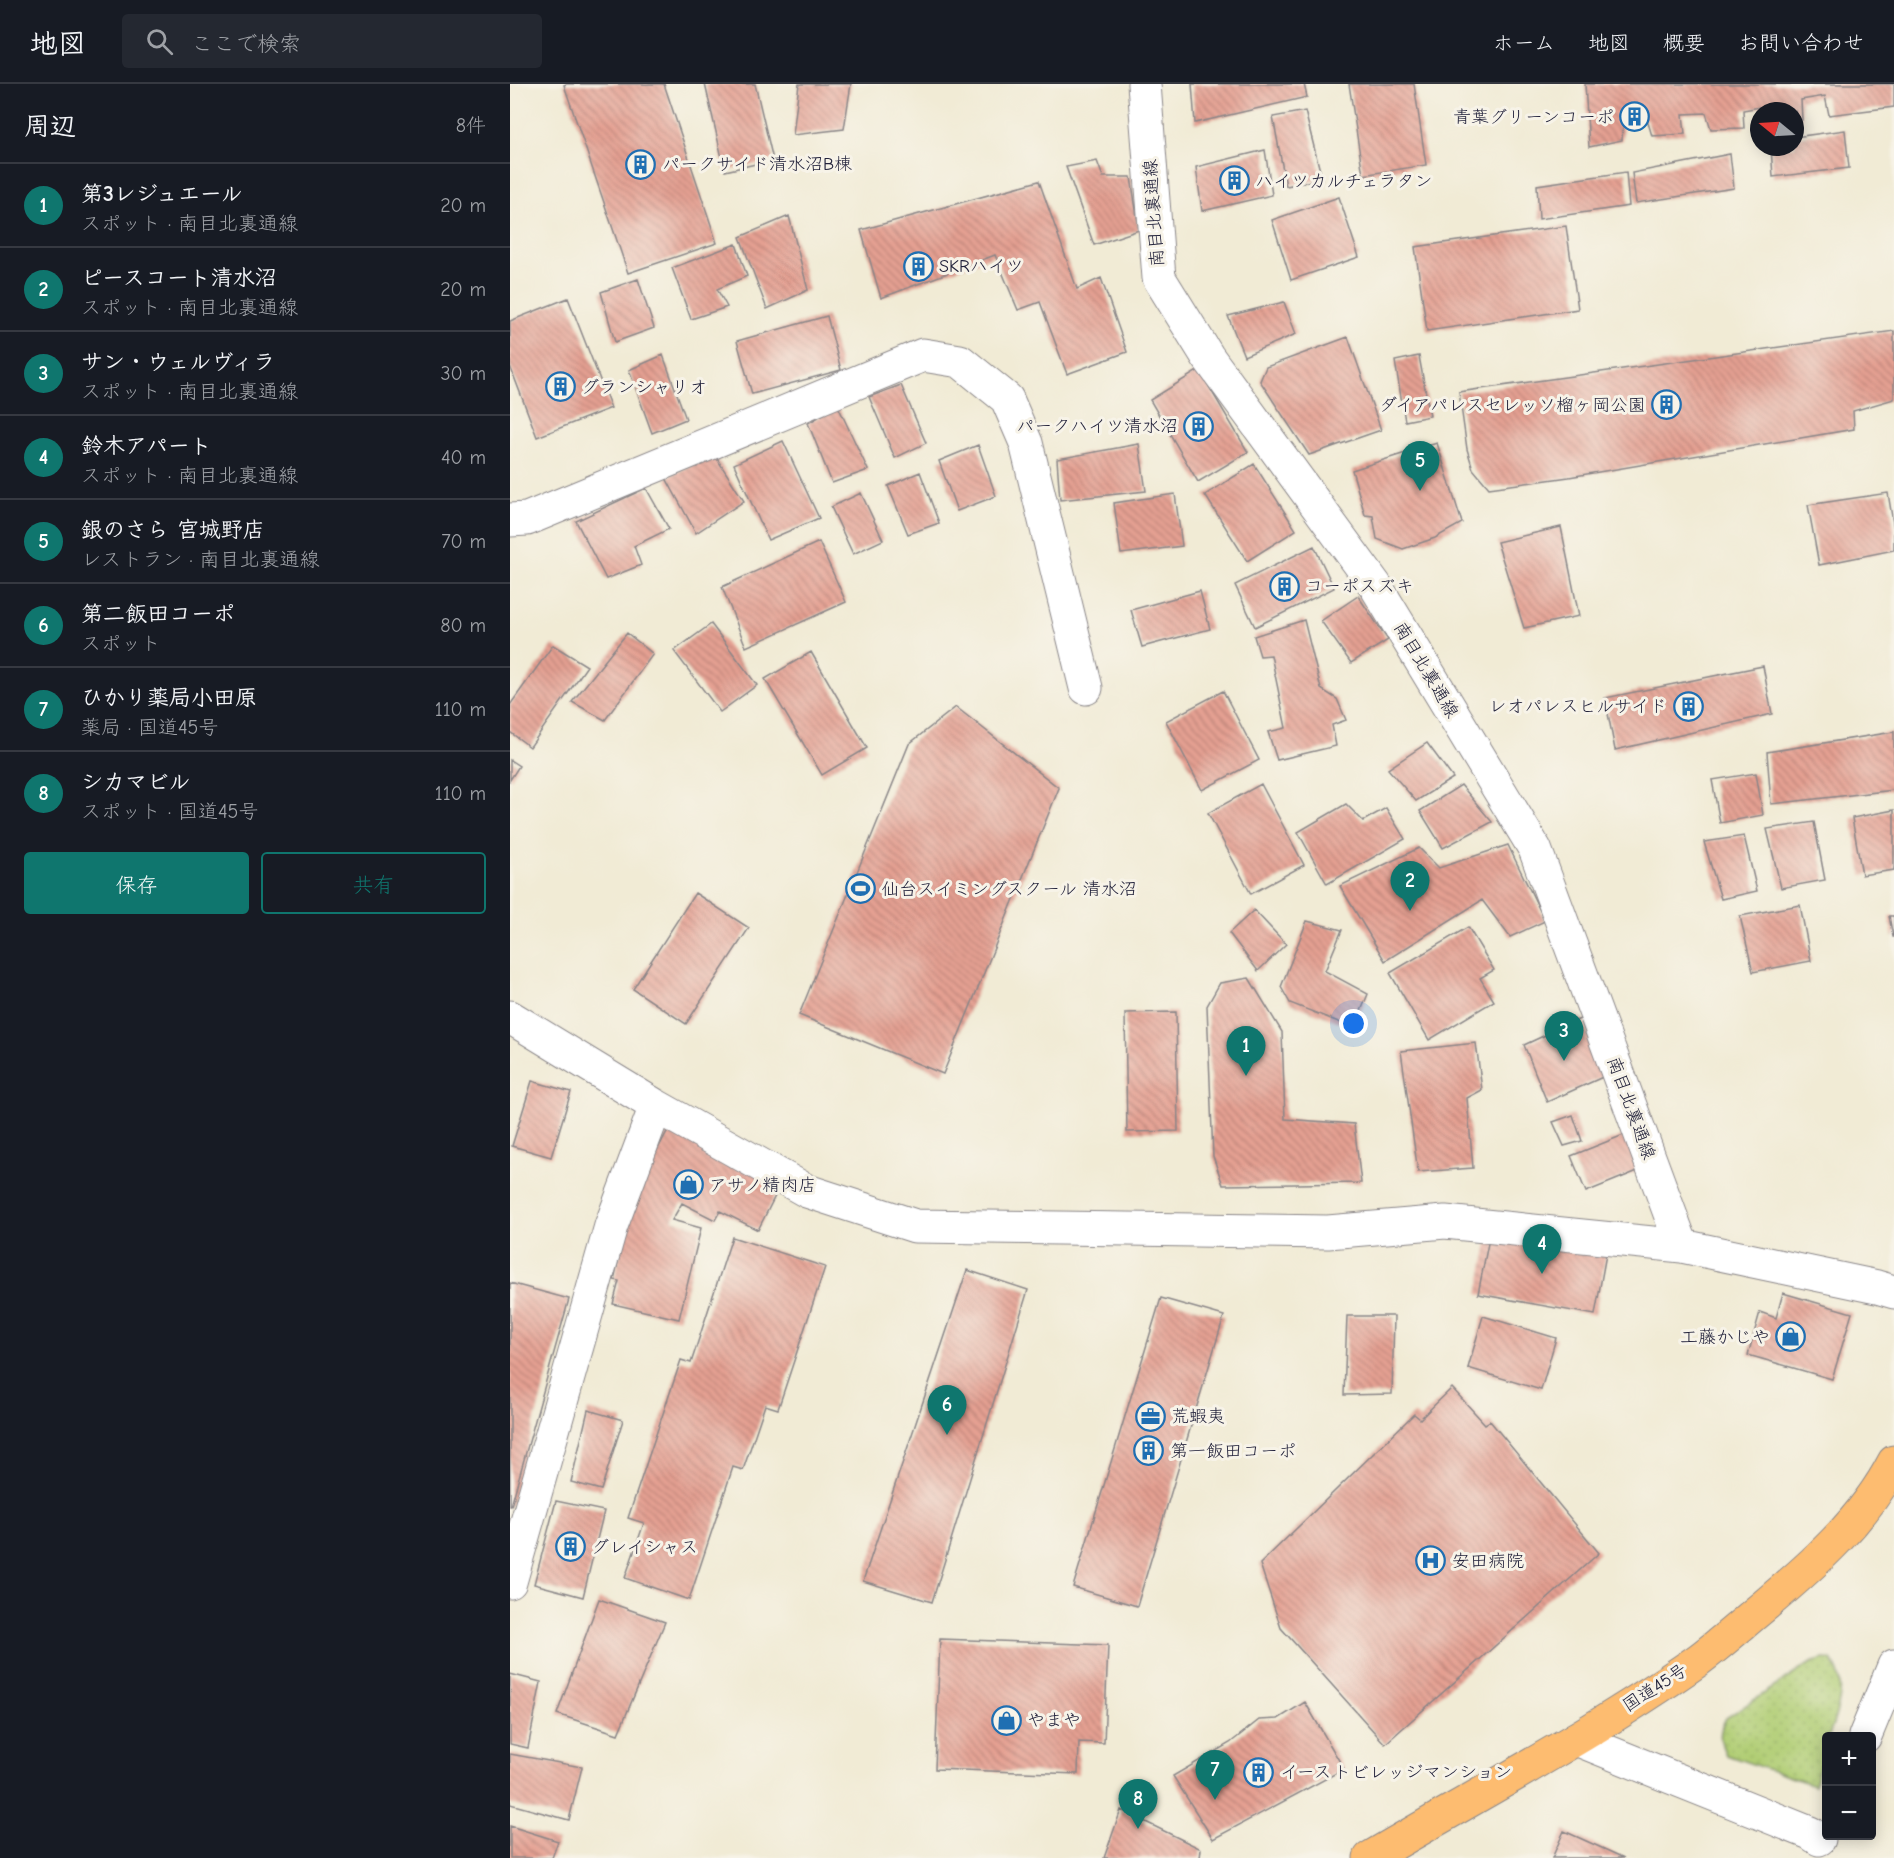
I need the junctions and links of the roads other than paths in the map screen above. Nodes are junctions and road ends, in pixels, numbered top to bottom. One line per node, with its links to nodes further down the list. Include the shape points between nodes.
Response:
1 (1144, 84): 6 (street, 南目北裏通線, via 1159,278 1208,357 1375,585 1534,849)
2 (510, 520): 3 (street, via 527,519 923,355 960,361 1007,399 1026,443)
3 (1086, 688)
4 (510, 1017): 5 (street)
5 (656, 1106): 6 (street, via 807,1191 915,1226 1328,1232 1445,1222); 9 (street, via 611,1226)
6 (1682, 1246): 7 (street)
7 (1894, 1292)
8 (1894, 1462): 12 (highway, 国道45号, via 1882,1486 1808,1569 1699,1660)
9 (510, 1581)
10 (1894, 1666): 11 (street)
11 (1867, 1732)
12 (1576, 1739): 13 (street); 14 (highway, 国道45号)
13 (1822, 1839)
14 (1370, 1858)

